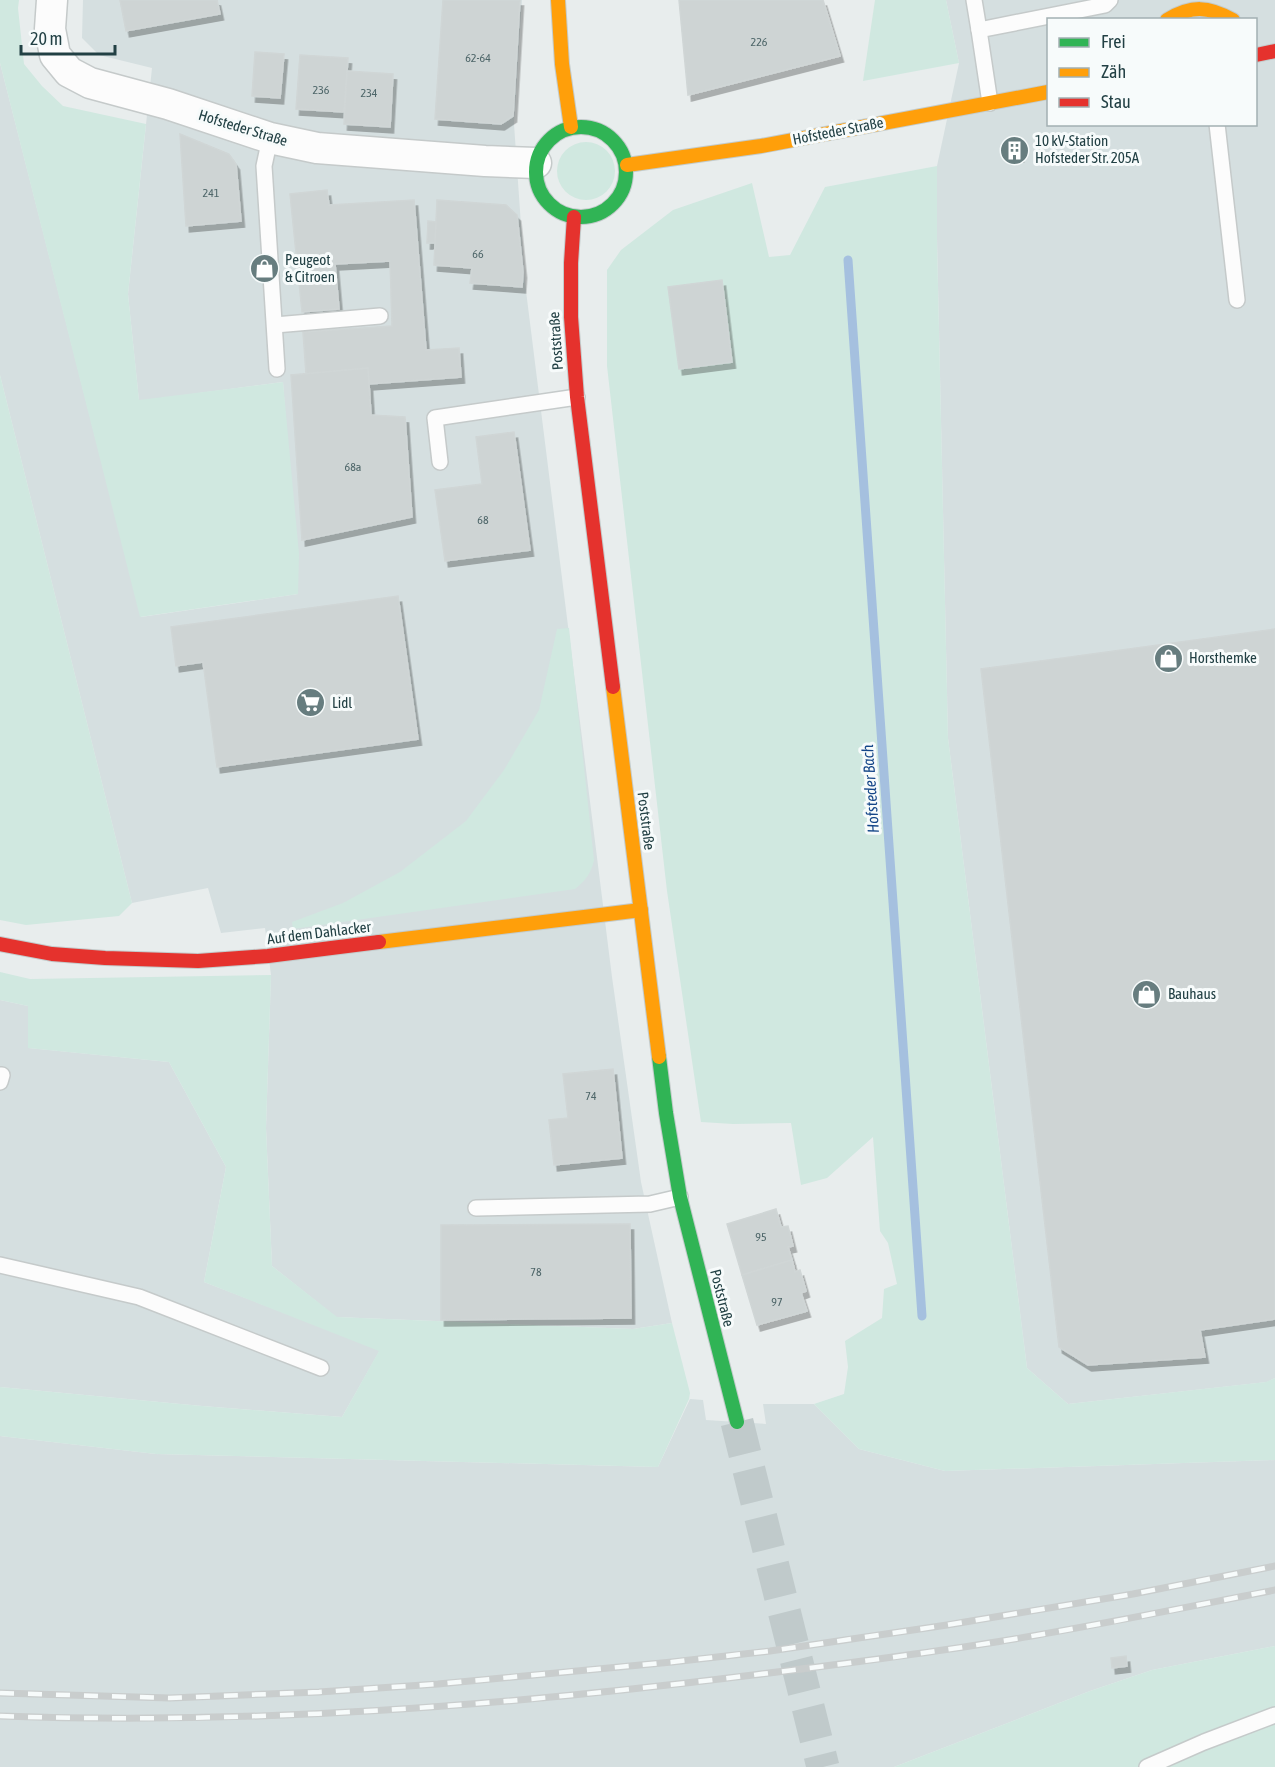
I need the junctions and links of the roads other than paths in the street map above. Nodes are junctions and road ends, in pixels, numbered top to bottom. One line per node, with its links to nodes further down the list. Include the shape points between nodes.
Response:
1 (52, 0): 14 (street, Hofsteder Straße, via 50,29 55,55 69,72 90,83)
2 (558, 0): 13 (street, via 562,78)
3 (974, 0): 7 (lane)
4 (1110, 0): 7 (lane, via 1105,5)
5 (1182, 10): 6 (street, via 1205,9)
6 (1230, 18)
7 (978, 30): 11 (lane)
8 (1275, 51): 9 (street)
9 (1257, 55)
10 (1047, 92): 11 (street, Hofsteder Straße)
11 (990, 103): 16 (street, Hofsteder Straße, via 761,146)
12 (1216, 126): 18 (lane)
13 (571, 127): 15 (street, via 549,140); 16 (street, via 590,128 608,135)
14 (270, 138): 15 (street, Hofsteder Straße, via 317,148); 20 (lane, via 264,166)
15 (536, 163): 17 (street, via 540,192 548,204)
16 (627, 165): 17 (street, via 626,184 611,207 600,214)
17 (574, 217): 22 (street, Poststraße, via 570,317)
18 (1238, 300)
19 (380, 316): 20 (lane)
20 (274, 325): 21 (lane)
21 (277, 369)
22 (577, 398): 23 (lane, via 435,418); 24 (street, Poststraße)
23 (440, 462)
24 (641, 910): 25 (street, Auf dem Dahlacker, via 268,956 198,961 63,954); 28 (street, Poststraße)
25 (0, 944)
26 (0, 1075): 27 (lane)
27 (0, 1082)
28 (680, 1197): 29 (lane, via 650,1204); 32 (street, Poststraße)
29 (476, 1208)
30 (0, 1265): 31 (lane, via 139,1297)
31 (321, 1368)
32 (737, 1422)
33 (1275, 1715): 34 (lane)
34 (1148, 1767)

